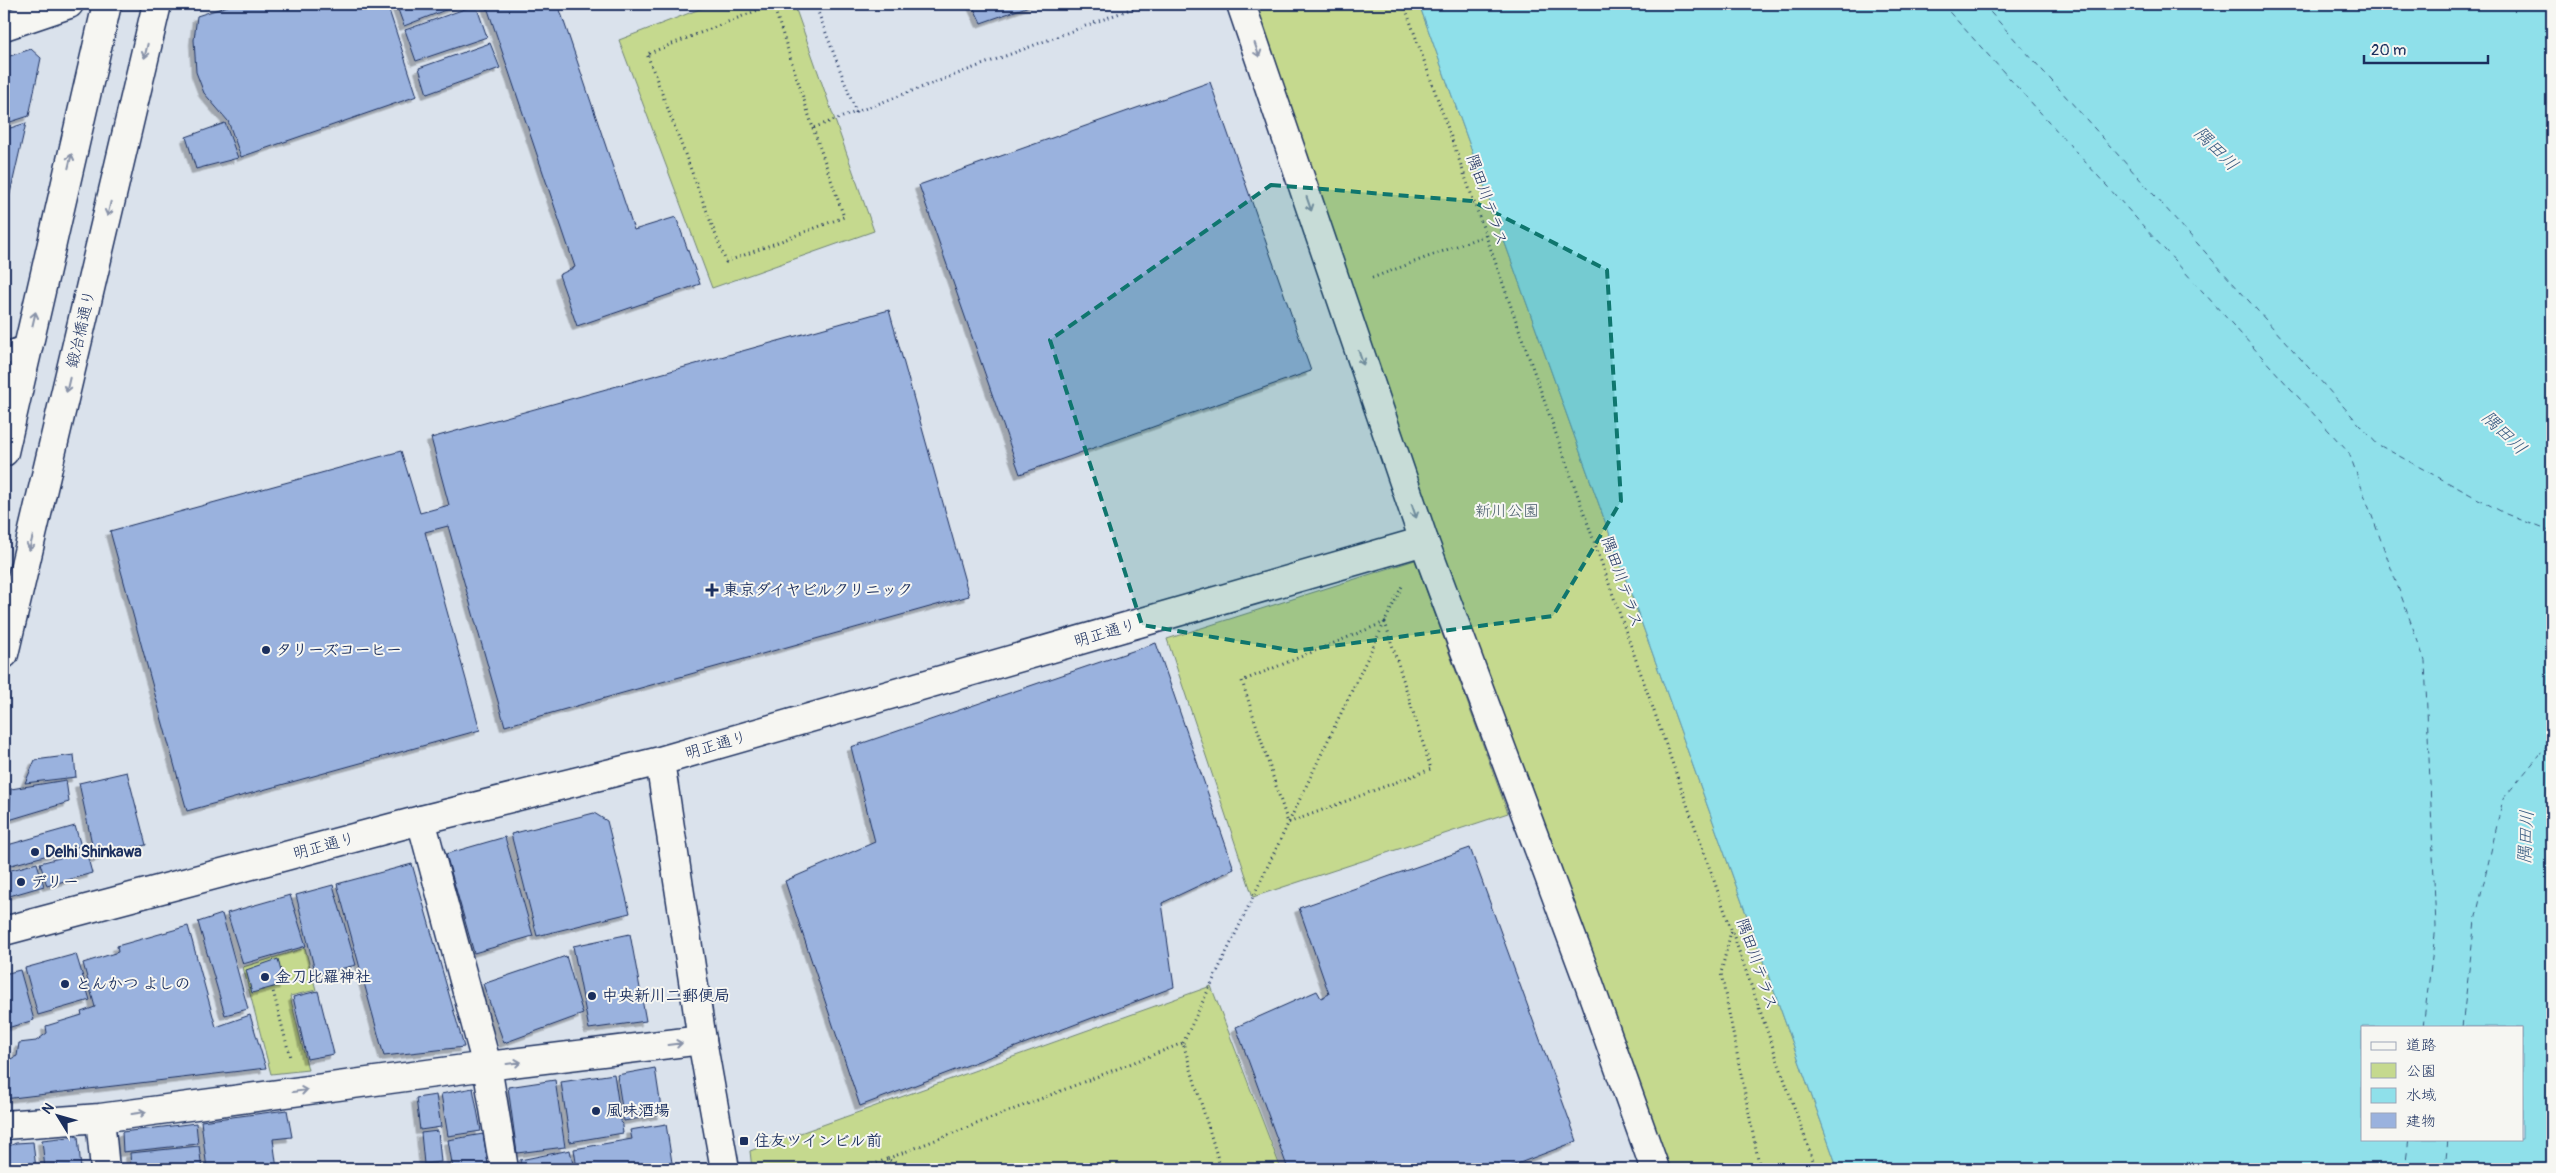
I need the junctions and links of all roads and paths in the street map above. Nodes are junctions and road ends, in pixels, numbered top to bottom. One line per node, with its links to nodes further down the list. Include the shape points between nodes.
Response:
1 (69, 4): 8 (street)
2 (106, 4): 13 (street, one-way to 2)
3 (157, 4): 17 (street, 鍛冶橋通り, one-way to 17)
4 (815, 4): 9 (path)
5 (1144, 4): 9 (path)
6 (1241, 4): 12 (street, one-way to 12)
7 (1404, 4): 11 (path, 隅田川テラス)
8 (4, 26)
9 (856, 112): 10 (path)
10 (813, 128): 10 (path, via 773,4 647,54 726,262 844,217)
11 (1486, 235): 12 (path); 21 (path, 隅田川テラス)
12 (1338, 290): 15 (street, one-way to 15)
13 (16, 350): 14 (street)
14 (4, 452)
15 (1424, 541): 16 (path); 18 (street, 明正通り); 38 (street)
16 (1385, 622): 20 (path); 20 (path, via 1242,681); 20 (path, via 1431,769)
17 (4, 654)
18 (660, 761): 19 (street, 明正通り); 24 (street)
19 (422, 820): 22 (street, 明正通り); 26 (street)
20 (1288, 823): 25 (path)
21 (1731, 930): 39 (path, via 1721,973); 40 (path, 隅田川テラス)
22 (4, 931)
23 (272, 987): 27 (path)
24 (702, 1040): 26 (street, one-way to 24); 33 (street)
25 (1183, 1043): 30 (path); 37 (path)
26 (487, 1066): 27 (street, one-way to 26); 32 (street)
27 (299, 1091): 28 (street, one-way to 27)
28 (100, 1118): 29 (street); 31 (street)
29 (4, 1125)
30 (887, 1159): 34 (path); 35 (path); 36 (path)
31 (106, 1169)
32 (504, 1169)
33 (725, 1169)
34 (864, 1169)
35 (890, 1169)
36 (909, 1169)
37 (1221, 1169)
38 (1655, 1169)
39 (1760, 1169)
40 (1816, 1169)

